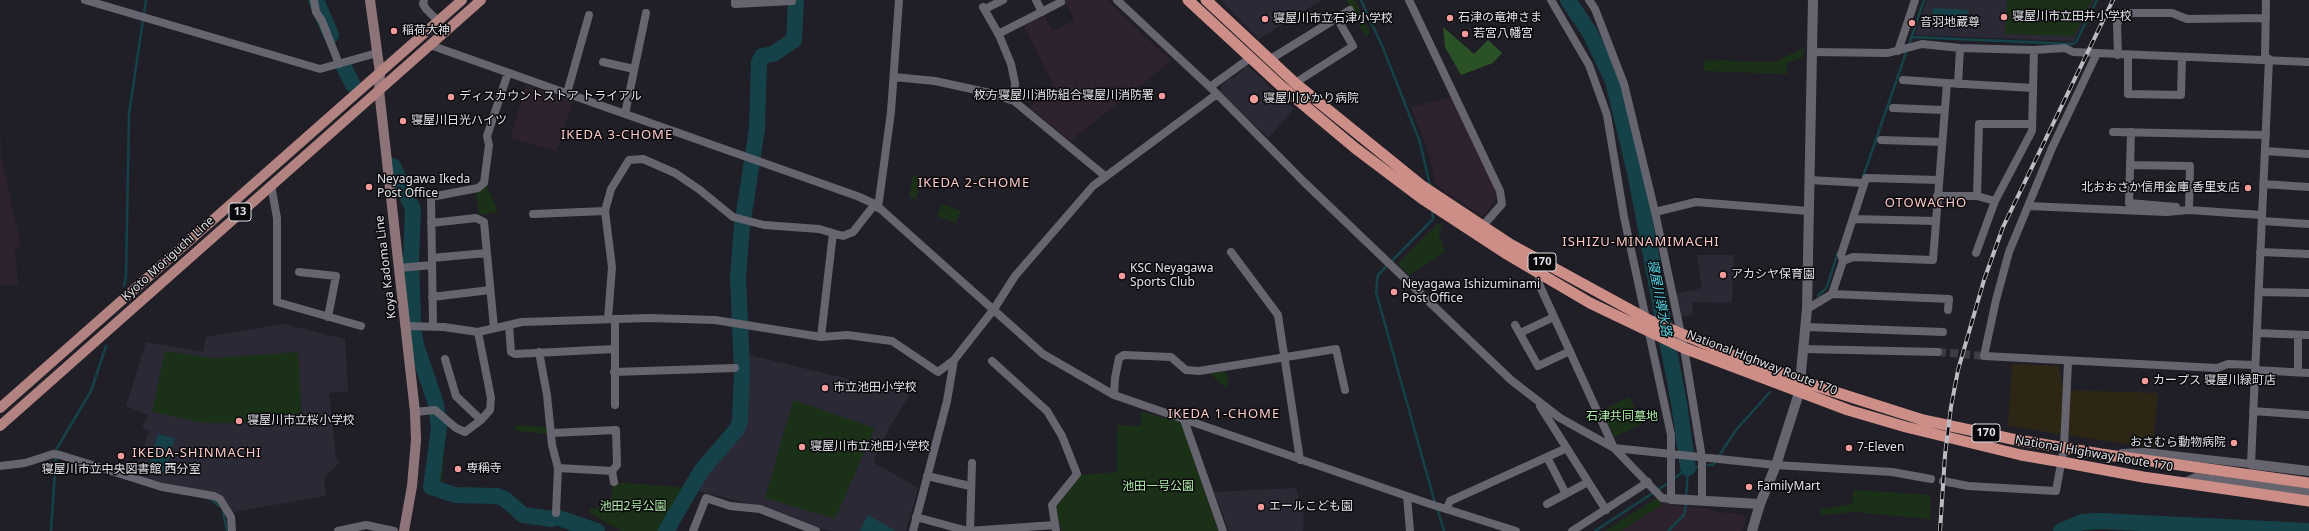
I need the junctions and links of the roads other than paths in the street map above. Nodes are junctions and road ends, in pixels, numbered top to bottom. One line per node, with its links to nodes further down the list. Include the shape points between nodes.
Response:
1 (85, 0): 45 (street, via 320,69)
2 (314, 0): 45 (street, via 316,12)
3 (370, 0): 35 (main road, Koya Kadoma Line)
4 (424, 0): 28 (street, via 426,9)
5 (462, 0): 28 (main road, Kyoto Moriguchi Line / 13)
6 (481, 0): 30 (main road, Kyoto Moriguchi Line / 13)
7 (735, 0): 20 (street, via 735,4)
8 (898, 0): 49 (street)
9 (1003, 0): 29 (street, via 984,8)
10 (1036, 0): 23 (street)
11 (1117, 0): 54 (street)
12 (1188, 0): 40 (highway, National Highway Route 170 / 170)
13 (1206, 0): 42 (highway, National Highway Route 170 / 170)
14 (1410, 0): 95 (street, via 1500,191 1502,204)
15 (1552, 0): 122 (street, via 1589,65 1607,115 1624,217)
16 (1589, 0): 88 (street, via 1595,9 1624,84)
17 (1813, 0): 34 (street)
18 (1915, 0): 32 (street)
19 (2266, 0): 27 (street)
20 (792, 1)
21 (1061, 2): 23 (street)
22 (1350, 10): 26 (street)
23 (1042, 12): 29 (street)
24 (646, 13): 46 (street)
25 (589, 15): 57 (street)
26 (1337, 18): 42 (street); 51 (street, via 1353,46)
27 (2266, 18): 37 (street, via 2187,19 2172,13 2123,13 2118,24); 41 (street)
28 (438, 21): 47 (main road, Kyoto Moriguchi Line / 13)
29 (998, 34): 59 (street, via 1014,75)
30 (430, 45): 48 (street); 56 (main road, Kyoto Moriguchi Line / 13)
31 (1960, 48): 32 (street, via 1922,44); 33 (street); 53 (street)
32 (1904, 49): 34 (street, via 1888,53)
33 (2034, 50): 36 (street, via 2065,48 2073,52); 55 (street)
34 (1811, 52): 73 (street)
35 (377, 53): 45 (street); 47 (main road, Koya Kadoma Line)
36 (2097, 53): 37 (street); 83 (street)
37 (2118, 55): 38 (street)
38 (2128, 55): 39 (street); 39 (street, via 2128,94 2181,95)
39 (2182, 57): 41 (street)
40 (1250, 58): 54 (street); 97 (highway, National Highway Route 170 / 170, via 1355,148 1424,200)
41 (2267, 59): 44 (street); 66 (street)
42 (1270, 60): 51 (highway, National Highway Route 170 / 170)
43 (603, 62): 46 (street)
44 (2309, 62)
45 (339, 64)
46 (634, 69): 62 (street)
47 (380, 73): 56 (main road, Koya Kadoma Line); 158 (main road, Kyoto Moriguchi Line / 13)
48 (508, 73): 57 (street); 93 (street, via 487,136 484,183 478,188 431,197)
49 (894, 77): 59 (street, via 935,81); 82 (street)
50 (1902, 80): 52 (street)
51 (1295, 83): 95 (highway, National Highway Route 170 / 170, via 1421,185)
52 (1947, 83): 53 (street); 61 (street)
53 (1958, 84): 55 (street)
54 (1210, 87): 58 (street)
55 (2033, 88): 63 (street)
56 (379, 90): 77 (main road, Kyoto Moriguchi Line / 13); 106 (main road, Koya Kadoma Line)
57 (567, 93): 62 (street)
58 (1217, 94): 72 (street); 156 (street, via 1304,182)
59 (1014, 101): 72 (street)
60 (1893, 108): 61 (street)
61 (1944, 110): 68 (street)
62 (625, 114): 82 (street, via 857,196)
63 (2032, 124): 80 (street, via 1979,124); 81 (street, via 2032,131)
64 (2113, 132): 65 (street)
65 (2131, 132): 66 (street); 71 (street)
66 (2266, 135): 69 (street)
67 (1881, 140): 68 (street)
68 (1942, 142): 74 (street)
69 (2265, 151): 70 (street); 76 (street)
70 (2309, 154)
71 (2130, 165): 84 (street, via 2129,202 2176,207); 85 (street, via 2190,166)
72 (1105, 176): 114 (street, via 1093,186 1015,276)
73 (1809, 180): 75 (street); 87 (street)
74 (1939, 180): 75 (street, via 1866,178); 79 (street)
75 (1864, 183): 91 (street)
76 (2264, 184): 78 (street); 90 (street)
77 (271, 185): 117 (street, via 278,218 277,302); 164 (main road, Kyoto Moriguchi Line / 13)
78 (2309, 187)
79 (1938, 196): 80 (street); 92 (street)
80 (1976, 196): 81 (street)
81 (1995, 201): 101 (street)
82 (877, 206): 96 (street, via 853,232 843,236); 114 (street)
83 (2028, 206): 84 (street, via 2166,212); 146 (street, via 2009,252 1984,356)
84 (2180, 210): 85 (street)
85 (2190, 210): 90 (street)
86 (605, 211): 89 (street); 96 (street, via 611,189 629,160 636,158 675,173 727,213 743,220); 119 (street, via 612,267)
87 (1808, 211): 88 (street, via 1696,202); 115 (street)
88 (1655, 212): 131 (street)
89 (533, 214)
90 (2262, 218): 94 (street); 99 (street)
91 (1852, 219): 92 (street); 103 (street, via 1841,255)
92 (1936, 221): 103 (street, via 1933,260 1853,257)
93 (431, 223): 100 (street, via 476,218 484,222); 104 (street)
94 (2309, 224)
95 (1483, 225): 97 (street); 105 (highway, National Highway Route 170 / 170)
96 (833, 233): 135 (street)
97 (1476, 234): 108 (highway, National Highway Route 170 / 170)
98 (1231, 252): 142 (street, via 1278,315)
99 (2260, 252): 102 (street); 110 (street)
100 (486, 253): 104 (street); 109 (street)
101 (1976, 253)
102 (2309, 254)
103 (1843, 261): 111 (street)
104 (432, 262): 106 (street); 113 (street)
105 (1541, 262): 108 (street); 122 (highway, National Highway Route 170 / 170)
106 (406, 267): 124 (main road, Koya Kadoma Line)
107 (300, 272): 117 (street, via 336,276)
108 (1540, 274): 118 (street, via 1539,284); 122 (highway, National Highway Route 170 / 170, via 1590,303)
109 (490, 290): 113 (street); 127 (street)
110 (2259, 292): 112 (street); 132 (street)
111 (1832, 294): 115 (street); 116 (street, via 1949,299)
112 (2309, 294)
113 (432, 297): 125 (street)
114 (994, 309): 144 (street); 155 (street, via 1043,354)
115 (1807, 309): 126 (street)
116 (1948, 310)
117 (328, 317): 123 (street)
118 (1554, 317): 130 (street); 139 (street)
119 (612, 319): 120 (street, via 522,322); 135 (street, via 692,319); 137 (street)
120 (508, 325): 127 (street); 140 (street, via 511,352)
121 (1515, 325): 130 (street)
122 (1649, 325): 131 (highway, National Highway Route 170 / 170); 136 (highway, National Highway Route 170 / 170); 170 (street)
123 (361, 326)
124 (406, 326): 125 (street); 160 (main road, Koya Kadoma Line)
125 (433, 326): 128 (street)
126 (1806, 327): 129 (street); 138 (street)
127 (494, 328): 128 (street)
128 (478, 332): 162 (street, via 490,398 490,410)
129 (1943, 332)
130 (1520, 333): 139 (street, via 1538,366)
131 (1679, 333): 136 (street); 152 (highway, National Highway Route 170 / 170)
132 (2257, 333): 133 (street); 147 (street)
133 (2298, 334): 134 (street); 150 (street)
134 (2309, 335)
135 (821, 337): 144 (street, via 847,335 892,341 938,372)
136 (1682, 347): 154 (highway, National Highway Route 170 / 170); 172 (street)
137 (614, 349): 140 (street); 149 (street)
138 (1804, 349): 141 (street); 152 (street)
139 (1570, 351): 168 (street)
140 (539, 352): 165 (street)
141 (1938, 352)
142 (1284, 358): 153 (street, via 1336,349); 155 (street, via 1199,371 1186,370 1171,357 1124,355 1119,358); 173 (street)
143 (445, 359): 162 (street, via 456,396)
144 (954, 360): 182 (street, via 947,401)
145 (992, 361): 203 (street, via 1047,411 1062,436 1077,474 1052,505)
146 (2068, 362): 147 (street, via 2217,368 2228,364); 166 (street)
147 (2255, 367): 150 (street); 159 (street)
148 (735, 368): 149 (street)
149 (614, 372): 157 (street)
150 (2298, 373): 151 (street)
151 (2309, 373)
152 (1800, 381): 154 (street); 166 (highway, National Highway Route 170 / 170, via 1923,420)
153 (1346, 390)
154 (1799, 393): 174 (highway, National Highway Route 170 / 170, via 1906,427 2021,455); 177 (street)
155 (1114, 395): 163 (street)
156 (1537, 402): 167 (street); 168 (street)
157 (615, 405)
158 (0, 408)
159 (2253, 411): 161 (street); 176 (street)
160 (415, 412): 162 (street, via 437,411 464,432); 207 (main road, Koya Kadoma Line, via 416,440 412,486)
161 (2309, 415)
162 (482, 420)
163 (1184, 420): 173 (street); 212 (street)
164 (0, 426)
165 (552, 433): 179 (street, via 552,445); 180 (street, via 616,430 617,465)
166 (2064, 447): 169 (highway, National Highway Route 170 / 170); 174 (street)
167 (1567, 448): 171 (street); 186 (street)
168 (1614, 448): 170 (street); 189 (street)
169 (2101, 454): 176 (street, via 2145,452); 188 (highway, National Highway Route 170 / 170)
170 (1674, 456): 172 (street); 194 (street)
171 (1547, 457): 192 (street); 199 (street, via 1450,501)
172 (1703, 458): 177 (street); 196 (street)
173 (1300, 460): 193 (street)
174 (2062, 462): 184 (street, via 2056,491 1968,486); 187 (highway, National Highway Route 170 / 170)
175 (972, 463): 190 (street)
176 (2251, 464): 181 (street)
177 (1776, 465): 183 (street, via 1892,472); 198 (street)
178 (0, 466): 204 (street, via 25,463 53,454 162,487 214,496 220,499 231,517)
179 (558, 468): 180 (street); 201 (street)
180 (612, 471): 185 (street)
181 (2309, 471)
182 (927, 476): 190 (street); 202 (street)
183 (1931, 479)
184 (1943, 481)
185 (614, 482)
186 (1588, 482): 192 (street); 200 (street)
187 (2182, 483): 191 (street, via 2196,477); 195 (highway, National Highway Route 170 / 170)
188 (2309, 483)
189 (1650, 484): 194 (street, via 1662,498); 200 (street)
190 (970, 486): 211 (street)
191 (2309, 492)
192 (1566, 494): 197 (street)
193 (1407, 496): 199 (street); 213 (street)
194 (1672, 496): 196 (street)
195 (2309, 500)
196 (1700, 501): 198 (street)
197 (1547, 504)
198 (1760, 504): 216 (street)
199 (1445, 508): 214 (street)
200 (1606, 510): 215 (street)
201 (556, 512)
202 (916, 517): 210 (street); 211 (street)
203 (1056, 528): 211 (street)
204 (232, 531)
205 (338, 531): 206 (street, via 366,525)
206 (394, 531)
207 (404, 531)
208 (693, 531): 209 (street, via 706,498 730,506 760,509)
209 (816, 531)
210 (913, 531)
211 (970, 531)
212 (1223, 531)
213 (1410, 531)
214 (1516, 531)
215 (1572, 531)
216 (1752, 531)

